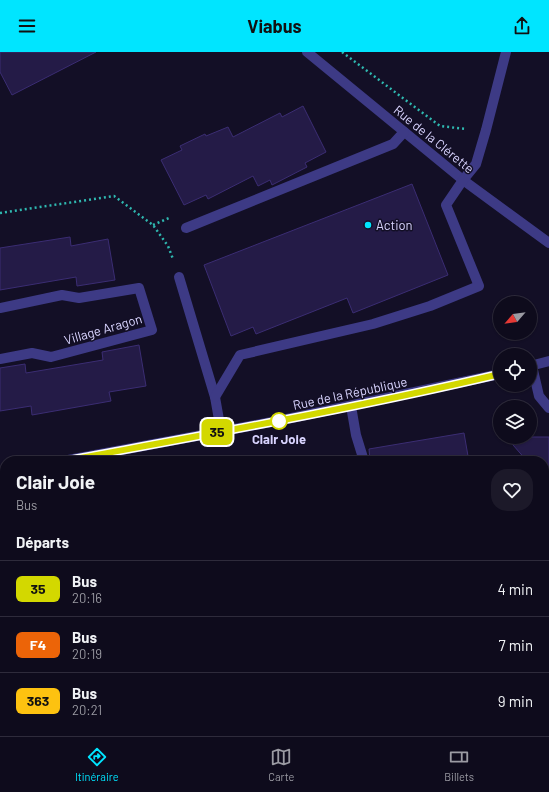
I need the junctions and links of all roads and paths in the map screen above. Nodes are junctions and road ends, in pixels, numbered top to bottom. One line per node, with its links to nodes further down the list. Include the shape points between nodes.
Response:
1 (306, 52): 5 (street, Rue de la Clérette)
2 (342, 52): 4 (path, via 440,126)
3 (506, 52): 4 (street)
4 (486, 130): 6 (street, via 476,164)
5 (404, 132): 6 (street, Rue de la Clérette); 8 (street, via 393,144)
6 (463, 180): 9 (street, Rue de la Clérette); 17 (street, via 446,205 479,286 430,306 374,324 240,355)
7 (0, 214): 10 (path, via 114,196 153,225 168,246)
8 (186, 228)
9 (549, 243)
10 (179, 277): 17 (street)
11 (0, 308): 12 (street, Village Aragon, via 62,295 79,298 139,288 152,330 51,357 32,353)
12 (0, 359)
13 (549, 361): 14 (street)
14 (537, 364)
15 (493, 376): 18 (street, Rue de la République)
16 (537, 388): 19 (street, via 539,396)
17 (214, 397): 20 (street)
18 (351, 406): 20 (street, Rue de la République); 22 (street)
19 (549, 408)
20 (221, 431): 21 (street, Rue de la République)
21 (89, 456)
22 (362, 456)

